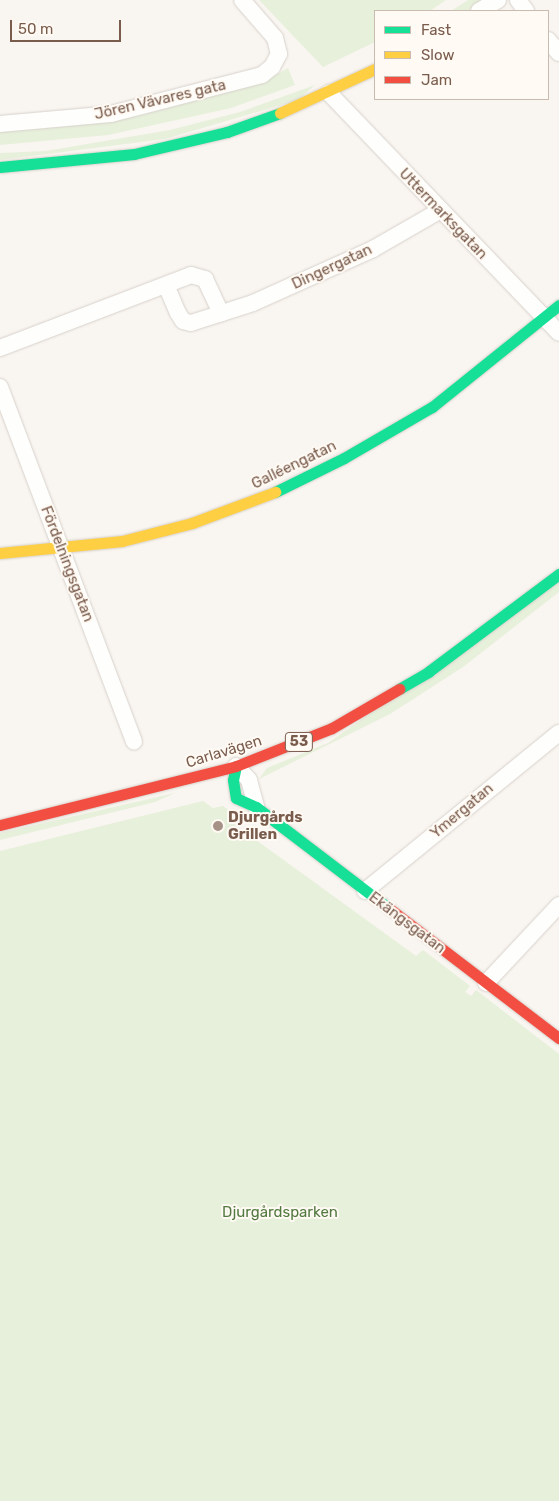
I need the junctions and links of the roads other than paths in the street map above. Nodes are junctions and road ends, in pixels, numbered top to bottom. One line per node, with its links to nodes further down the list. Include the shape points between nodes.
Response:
1 (242, 0): 8 (street, Jören Vävares gata, via 275,38 279,54 272,67 262,75 111,114)
2 (498, 0): 3 (street)
3 (481, 10)
4 (549, 41): 5 (street)
5 (559, 53)
6 (374, 70): 7 (street)
7 (329, 93): 9 (street, via 227,132 134,154); 10 (street, Uttermarksgatan)
8 (0, 124)
9 (0, 167)
10 (439, 211): 13 (street, Dingergatan, via 373,249 253,303); 14 (street, Uttermarksgatan)
11 (166, 285): 13 (street, Dingergatan, via 183,321 191,323); 13 (street, via 198,274 205,279); 16 (street)
12 (559, 305): 14 (street, Galléengatan)
13 (221, 313)
14 (544, 317): 15 (street, Uttermarksgatan); 18 (street, Galléengatan, via 432,407 344,458 269,495 192,524 122,541)
15 (559, 333)
16 (0, 348)
17 (0, 387): 18 (street, Fördelningsgatan)
18 (60, 548): 19 (street, Galléengatan); 22 (street, Fördelningsgatan)
19 (0, 553)
20 (559, 574): 23 (street, Carlavägen / 53, via 436,666 384,700 332,728)
21 (559, 733): 26 (street, Ymergatan)
22 (134, 741)
23 (236, 766): 24 (street, Ekängsgatan, via 249,780); 25 (street, Carlavägen / 53)
24 (256, 807): 26 (street, Ekängsgatan)
25 (0, 825)
26 (365, 891): 28 (street, Ekängsgatan)
27 (559, 905): 28 (street)
28 (486, 983): 29 (street, Ekängsgatan)
29 (559, 1038)

